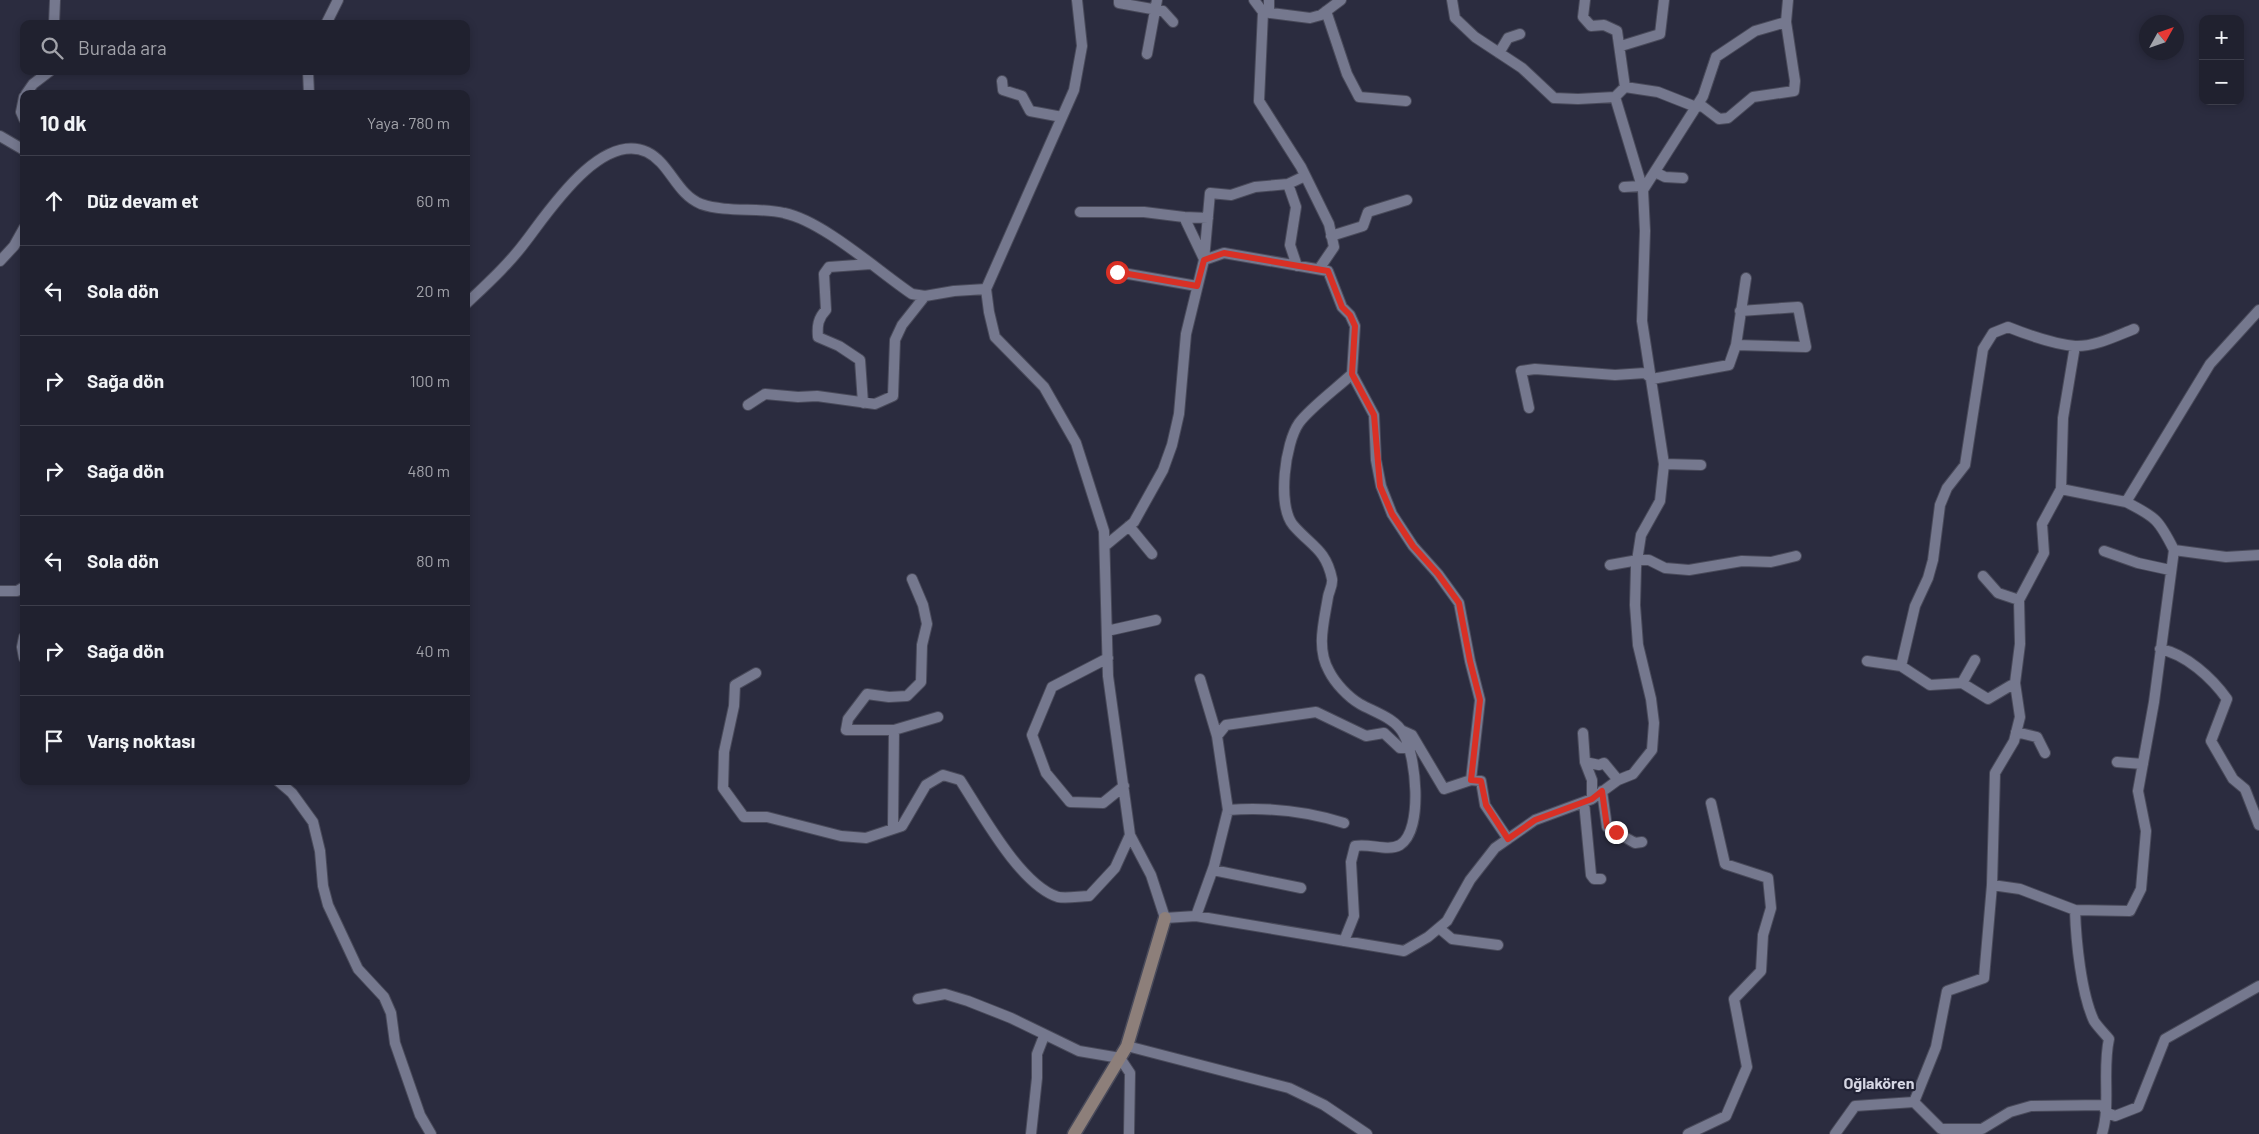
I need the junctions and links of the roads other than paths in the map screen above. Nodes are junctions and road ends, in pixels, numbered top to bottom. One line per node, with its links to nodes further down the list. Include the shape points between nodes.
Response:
1 (54, 0): 15 (street)
2 (338, 0): 16 (street)
3 (1077, 0): 32 (street, via 1082,46 1080,68)
4 (1119, 0): 12 (street, via 1119,3)
5 (1254, 0): 14 (street)
6 (1269, 0): 14 (street)
7 (1341, 0): 13 (street)
8 (1452, 0): 21 (street, via 1455,18)
9 (1585, 0): 20 (street, via 1583,17 1591,26 1604,25 1617,31)
10 (1664, 0): 20 (street, via 1660,34)
11 (1788, 0): 18 (street)
12 (1156, 5): 17 (street); 22 (street)
13 (1326, 11): 14 (street, via 1310,18); 30 (street, via 1347,74 1359,97)
14 (1266, 12): 36 (street, via 1259,101)
15 (54, 20)
16 (328, 20)
17 (1172, 22)
18 (1786, 22): 31 (street, via 1756,31 1716,57); 31 (street, via 1794,91 1753,97 1728,118 1719,119 1702,106)
19 (1520, 34): 21 (street, via 1508,38)
20 (1621, 46): 26 (street)
21 (1499, 53): 29 (street, via 1522,68 1554,98)
22 (1147, 54)
23 (45, 75): 27 (street)
24 (308, 75): 28 (street)
25 (1002, 81): 32 (street, via 1003,90 1022,96 1030,111)
26 (1625, 88): 29 (street); 31 (street, via 1658,92)
27 (29, 90)
28 (309, 90)
29 (1615, 97): 40 (street)
30 (1406, 100)
31 (1696, 107): 35 (street)
32 (1062, 117): 55 (street)
33 (0, 136): 34 (street)
34 (20, 148)
35 (1655, 172): 37 (street, via 1665,177); 40 (street)
36 (1305, 176): 38 (street); 46 (street, via 1330,224)
37 (1684, 178)
38 (1288, 184): 44 (street, via 1255,187 1231,195 1210,193); 50 (street, via 1296,207 1290,245)
39 (1624, 187): 40 (street)
40 (1642, 188): 64 (street, via 1645,230 1642,321)
41 (1407, 200): 46 (street, via 1368,212 1363,226)
42 (1080, 212): 43 (street, via 1144,212)
43 (1184, 217): 44 (street); 47 (street)
44 (1208, 218): 47 (street)
45 (20, 235): 48 (street)
46 (1331, 236): 51 (street, via 1334,247)
47 (1204, 260): 50 (street, via 1224,253); 54 (street)
48 (0, 261)
49 (871, 264): 56 (street, via 912,294); 57 (street, via 816,227 785,213 701,204 684,193 659,161 646,152 630,148 607,155 568,187 502,269); 65 (street, via 828,267 824,274 826,310 819,317 817,331 818,337 860,360)
50 (1297, 266): 51 (street)
51 (1319, 269): 63 (street, via 1328,271 1342,307 1355,326)
52 (1117, 272): 54 (street)
53 (1746, 278): 59 (street)
54 (1197, 286): 72 (street, via 1186,334 1179,414 1172,445 1163,470)
55 (986, 289): 56 (street); 73 (street, via 995,337 1044,387 1076,443 1104,531)
56 (925, 296): 65 (street, via 902,325 895,340 893,396 875,404)
57 (470, 300)
58 (2259, 310): 71 (street, via 2210,364)
59 (1740, 311): 61 (street); 61 (street, via 1798,307 1806,347)
60 (2134, 329): 62 (street)
61 (1736, 345): 64 (street, via 1729,364)
62 (2075, 346): 70 (street, via 2063,418); 93 (street, via 2008,327 1993,333 1983,349 1965,465 1947,488 1940,505 1933,560 1915,606)
63 (1352, 374): 100 (street, via 1299,424 1287,458 1285,501 1288,518 1325,557 1329,567 1332,582 1321,652 1330,673 1350,697); 109 (street, via 1374,415 1380,486 1392,514 1459,603 1480,700)
64 (1652, 379): 67 (street, via 1645,373 1521,371); 68 (street)
65 (863, 402): 66 (street, via 765,394)
66 (748, 405)
67 (1529, 408)
68 (1664, 464): 69 (street); 79 (street, via 1660,501 1641,535)
69 (1700, 466)
70 (2061, 489): 71 (street); 86 (street, via 2042,524 2044,553)
71 (2126, 502): 74 (street, via 2152,515)
72 (1129, 526): 73 (street); 76 (street)
73 (1105, 546): 88 (street)
74 (2174, 550): 77 (street, via 2226,556); 81 (street)
75 (2104, 551): 81 (street)
76 (1152, 554)
77 (2259, 555)
78 (1796, 556): 79 (street, via 1771,562 1742,561 1689,570 1665,568 1649,560)
79 (1638, 560): 80 (street); 110 (street, via 1635,606 1638,645 1654,723 1652,750 1633,774)
80 (1610, 565)
81 (2170, 570): 89 (street)
82 (1983, 576): 86 (street, via 1998,594)
83 (912, 579): 99 (street, via 927,624 922,645 921,682 907,696 867,694 848,718 846,730)
84 (20, 590): 85 (street)
85 (0, 591)
86 (2019, 600): 97 (street, via 2020,644)
87 (1156, 620): 88 (street)
88 (1107, 631): 90 (street)
89 (2160, 649): 108 (street); 118 (street, via 2173,652 2195,667 2218,686 2227,699 2211,741 2233,779 2245,789)
90 (1108, 658): 112 (street); 112 (street, via 1052,687 1032,735 1046,773 1070,802 1103,803)
91 (1975, 660): 96 (street)
92 (1867, 662): 93 (street)
93 (1901, 666): 96 (street, via 1930,685)
94 (756, 673): 119 (street, via 735,685 724,752 723,788 744,817 767,817 841,836 866,838)
95 (1200, 680): 103 (street)
96 (1962, 683): 97 (street, via 1988,699)
97 (2015, 683): 101 (street, via 2020,717)
98 (938, 717): 99 (street)
99 (894, 730): 119 (street)
100 (1401, 730): 104 (street); 109 (street, via 1412,735 1444,789)
101 (2016, 732): 105 (street, via 2037,737); 125 (street, via 1995,773)
102 (1583, 733): 106 (street)
103 (1217, 736): 104 (street, via 1226,725 1316,712 1366,736 1384,734 1400,748); 116 (street)
104 (1408, 748): 131 (street, via 1415,786 1413,823 1408,837 1398,846 1355,846 1351,862 1354,916)
105 (2045, 753)
106 (1585, 762): 110 (street, via 1604,763); 114 (street, via 1592,780)
107 (2117, 762): 108 (street)
108 (2143, 764): 127 (street, via 2138,791 2146,831 2141,889 2130,911)
109 (1471, 780): 121 (street, via 1481,781 1486,805)
110 (1618, 780): 113 (street)
111 (283, 785): 141 (street, via 312,822 328,905 358,969 384,997 391,1013 395,1043 420,1115)
112 (1124, 786): 120 (street)
113 (1602, 791): 114 (street); 122 (street, via 1607,827 1635,843)
114 (1588, 801): 121 (street, via 1535,820); 124 (street, via 1591,875 1594,879)
115 (1711, 803): 146 (street, via 1724,864 1768,878 1771,908 1763,935 1761,971 1734,999 1747,1067 1726,1116)
116 (1228, 810): 117 (street, via 1251,808 1304,812); 123 (street)
117 (1344, 823)
118 (2259, 825)
119 (893, 829): 120 (street, via 902,826 926,785 943,774 960,780 1010,857 1038,885 1059,897 1089,896 1114,868)
120 (1130, 835): 129 (street, via 1151,875)
121 (1508, 839): 130 (street, via 1496,848 1470,880 1447,921)
122 (1642, 842)
123 (1213, 870): 126 (street); 128 (street)
124 (1601, 879)
125 (1992, 885): 127 (street, via 2020,889); 138 (street, via 1984,978 1947,991 1936,1047)
126 (1301, 888)
127 (2076, 910): 139 (street, via 2078,957 2090,1007 2095,1022 2109,1039)
128 (1196, 916): 129 (street); 131 (street)
129 (1165, 918): 136 (street)
130 (1439, 928): 131 (street, via 1404,951); 132 (street, via 1452,939)
131 (1344, 941)
132 (1498, 946)
133 (2259, 986): 139 (street, via 2165,1038 2138,1107 2115,1116)
134 (918, 999): 135 (street, via 945,994 953,996 1011,1018)
135 (1044, 1036): 137 (street, via 1079,1051); 142 (street, via 1037,1054)
136 (1127, 1046): 137 (street); 145 (street, via 1289,1088 1324,1104)
137 (1120, 1058): 143 (street); 144 (street, via 1130,1073)
138 (1914, 1102): 140 (street); 147 (street, via 1855,1106)
139 (2106, 1112): 140 (street, via 2103,1105 2031,1106 2010,1112 1982,1129); 148 (street)
140 (1939, 1132)
141 (431, 1134)
142 (1031, 1134)
143 (1074, 1134)
144 (1129, 1134)
145 (1367, 1134)
146 (1688, 1134)
147 (1835, 1134)
148 (2102, 1134)

